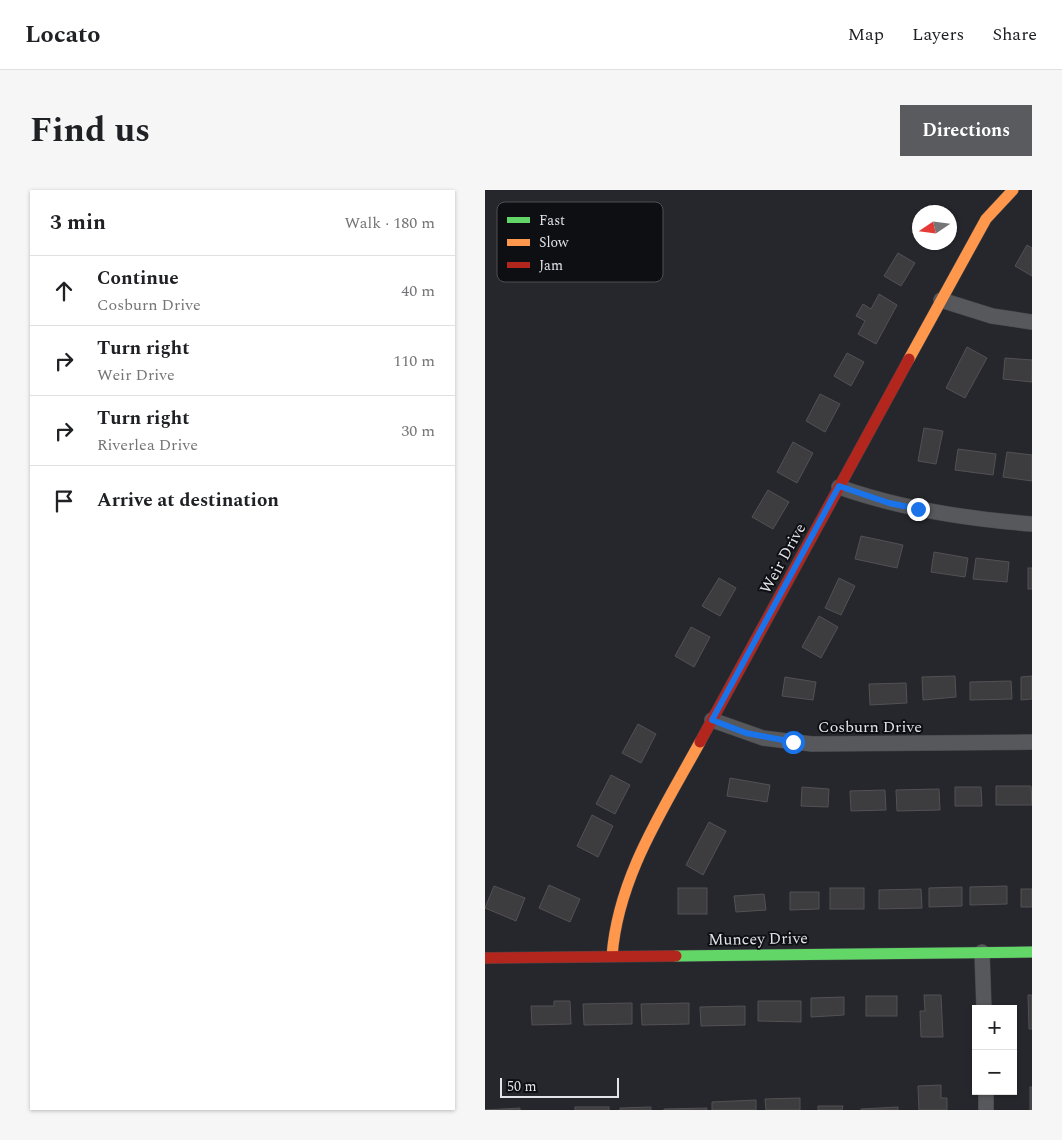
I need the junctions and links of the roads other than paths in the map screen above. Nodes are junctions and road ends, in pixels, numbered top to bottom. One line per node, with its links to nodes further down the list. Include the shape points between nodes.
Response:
1 (1013, 190): 2 (street, Weir Drive, via 986,219)
2 (941, 300): 3 (street, via 993,316); 4 (street, Weir Drive)
3 (1032, 322)
4 (839, 486): 5 (street, via 918,509); 6 (street, Weir Drive)
5 (1032, 524)
6 (712, 720): 7 (street, Cosburn Drive, via 763,738 812,744); 10 (street, Weir Drive, via 633,869 614,921)
7 (1032, 742)
8 (982, 952): 9 (street, Muncey Drive); 10 (street, Muncey Drive); 12 (street)
9 (1032, 952)
10 (611, 956): 11 (street, Muncey Drive)
11 (485, 958)
12 (984, 1005)
13 (986, 1095): 14 (street)
14 (986, 1110)

